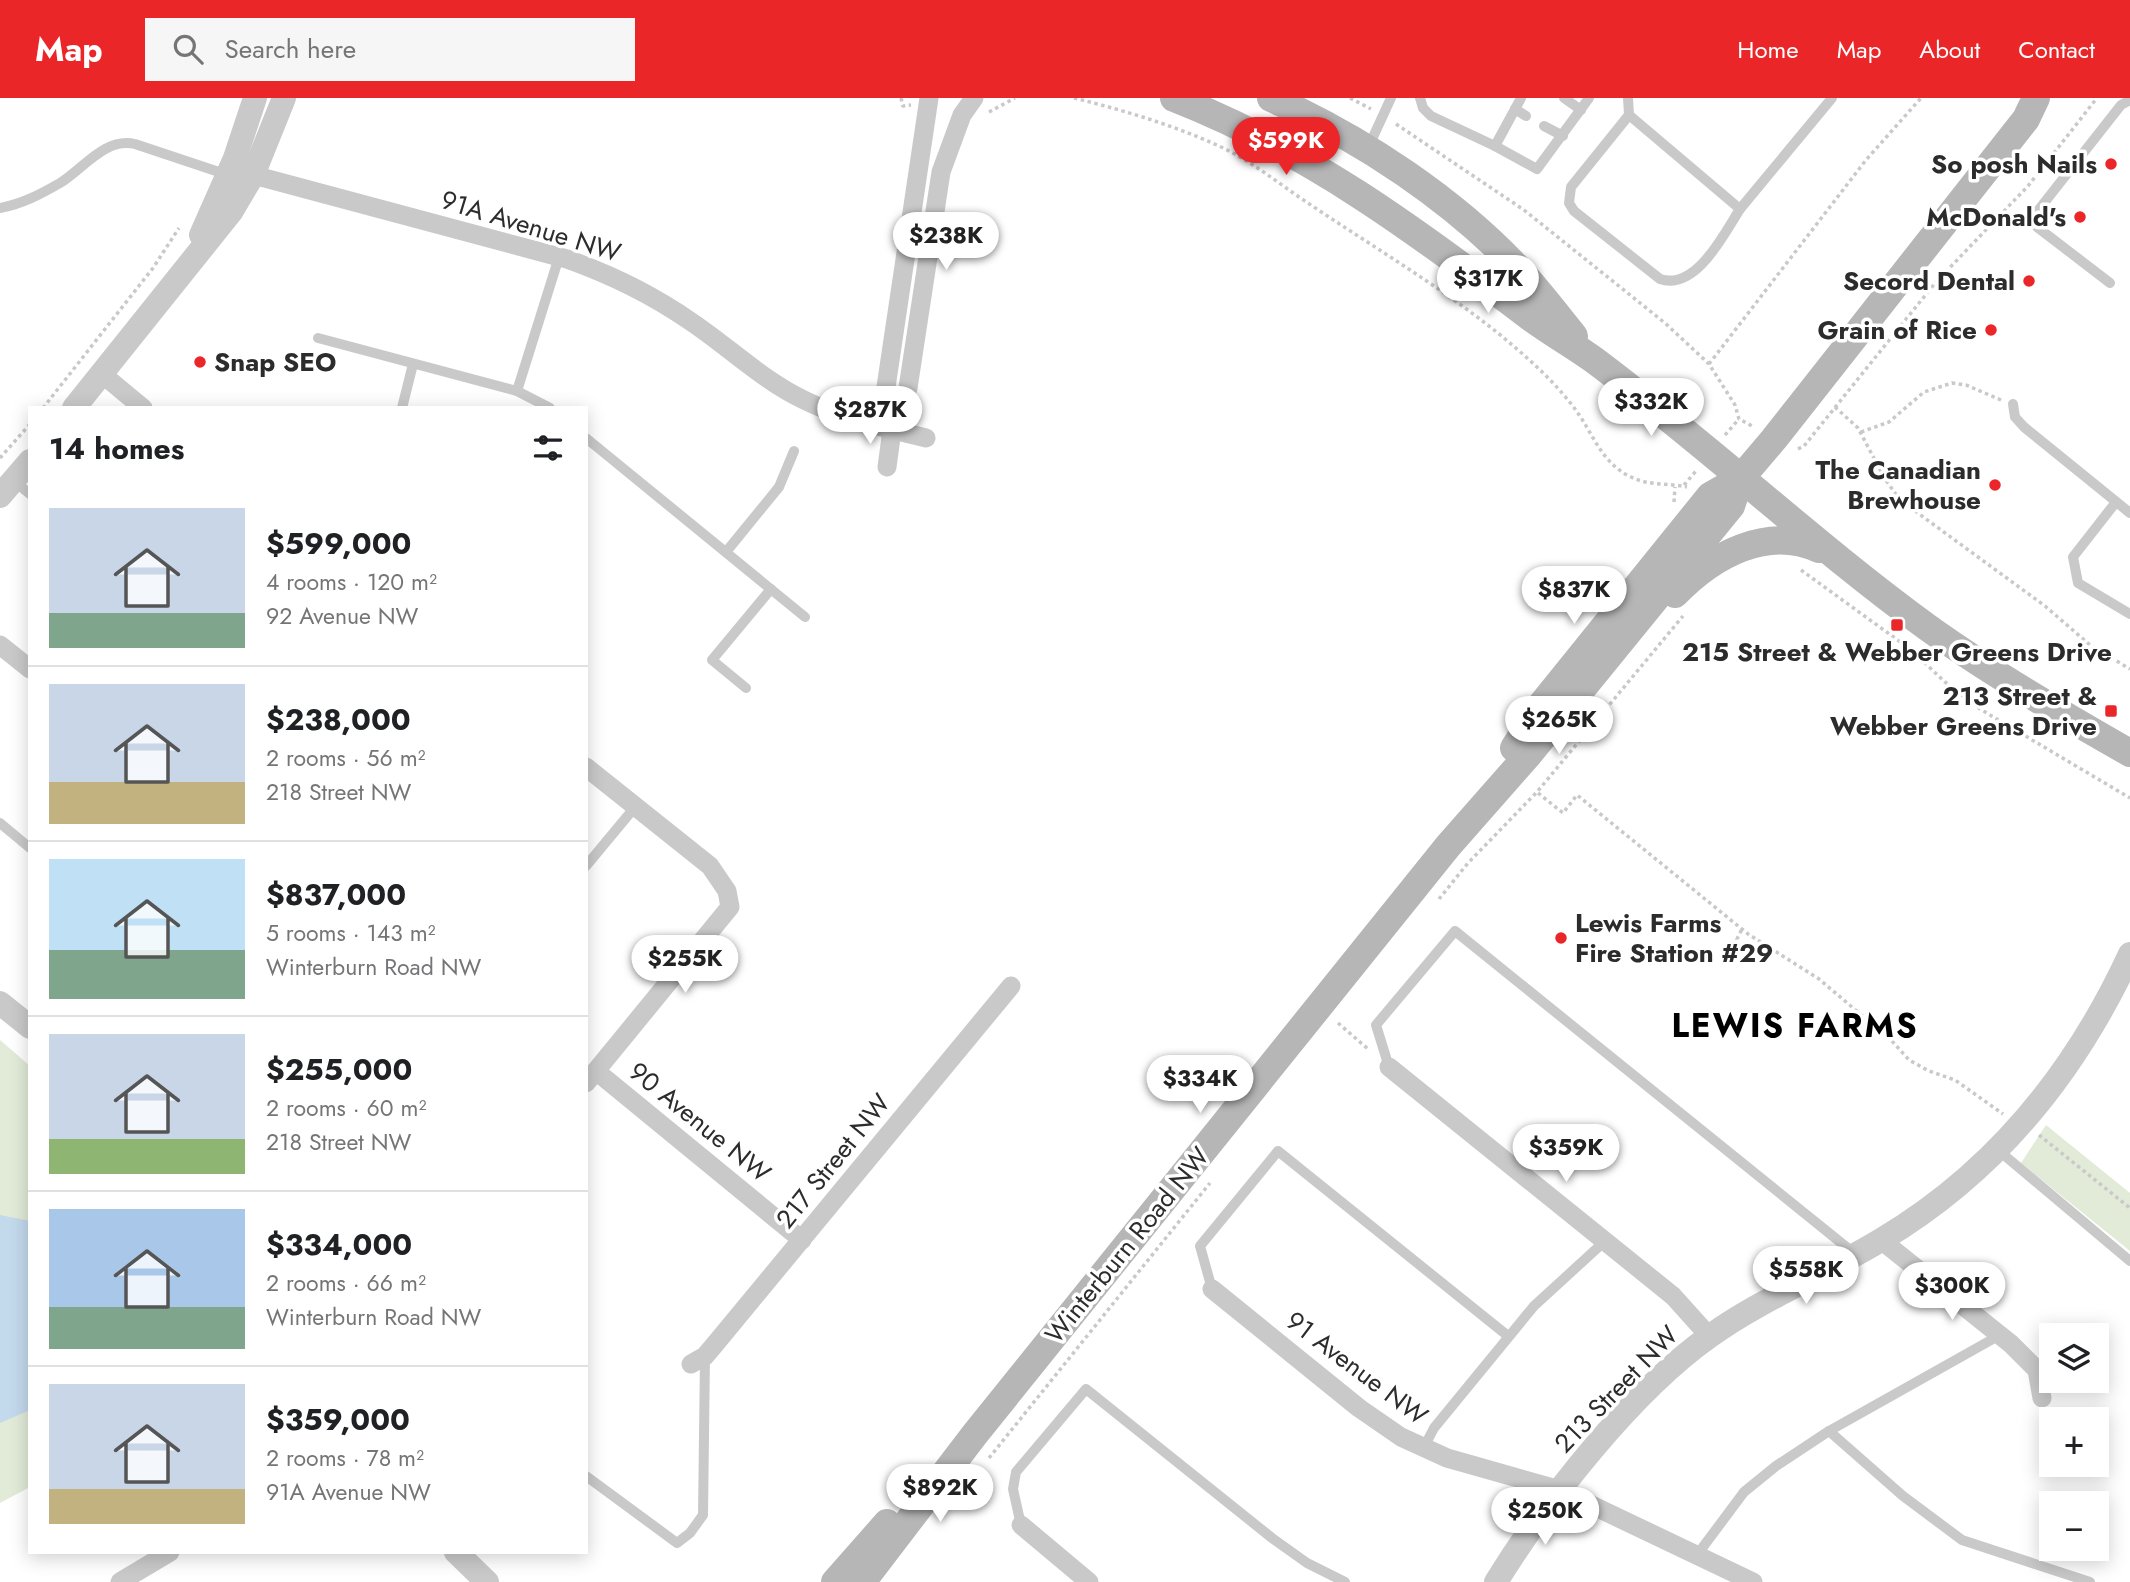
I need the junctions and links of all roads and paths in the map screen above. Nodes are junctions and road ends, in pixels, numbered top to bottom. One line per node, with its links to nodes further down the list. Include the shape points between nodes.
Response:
1 (255, 98): 33 (street)
2 (284, 98): 34 (street)
3 (929, 98): 56 (street, via 886,387)
4 (974, 98): 56 (street, via 962,115 941,172 908,388)
5 (1015, 98): 26 (path)
6 (1074, 98): 66 (path, via 1219,146 1269,173 1297,196 1387,252 1531,362 1575,409 1616,468 1650,484)
7 (1174, 98): 42 (main road, via 1271,141 1336,178)
8 (1271, 98): 32 (main road)
9 (1350, 98): 21 (path)
10 (1391, 98): 32 (lane)
11 (1420, 98): 31 (lane, via 1431,116)
12 (1521, 98): 22 (lane)
13 (1564, 98): 24 (lane)
14 (1589, 98): 24 (lane)
15 (1628, 98): 25 (lane)
16 (1832, 98): 36 (lane)
17 (1921, 98): 44 (path, via 1866,160)
18 (2054, 98): 23 (main road, Winterburn Road NW)
19 (2097, 98): 53 (path, via 2028,186 1936,282)
20 (2130, 100): 40 (lane, via 2121,105 2033,217 2037,227)
21 (1362, 104)
22 (1516, 109): 27 (lane); 31 (lane)
23 (2031, 109): 65 (main road, Winterburn Road NW)
24 (1581, 110): 30 (lane)
25 (1629, 115): 36 (lane); 36 (lane, via 1571,187 1569,204 1574,211 1671,283 1695,271)
26 (985, 116)
27 (1526, 116)
28 (1544, 126): 30 (lane)
29 (1406, 130): 44 (path, via 1568,244)
30 (1563, 136): 31 (lane, via 1537,170)
31 (1496, 146)
32 (1368, 148): 42 (main road, via 1460,217 1522,273)
33 (228, 175): 35 (lane, via 119,142 46,191); 39 (street)
34 (253, 176): 38 (street, 91A Avenue NW); 39 (street, via 231,212)
35 (0, 208)
36 (1740, 209)
37 (185, 220): 48 (path)
38 (559, 257): 46 (lane); 56 (street, 91A Avenue NW, via 651,296 804,400)
39 (185, 267): 45 (street)
40 (2110, 283)
41 (317, 338): 43 (lane)
42 (1593, 359): 65 (main road)
43 (413, 363): 46 (lane); 51 (lane)
44 (1709, 364): 54 (path)
45 (102, 374): 49 (street); 50 (street)
46 (517, 391): 52 (lane)
47 (2013, 404): 57 (path, via 1952,383 1924,392 1889,422); 68 (lane, via 2015,417 2024,427)
48 (45, 406)
49 (76, 406)
50 (142, 406)
51 (402, 406)
52 (546, 406)
53 (1835, 407): 57 (path); 60 (path, via 1804,446)
54 (1739, 419)
55 (28, 426): 62 (path)
56 (892, 430): 58 (street, 91A Avenue NW); 64 (street)
57 (1861, 432): 80 (path, via 1900,500 2046,606 2090,645)
58 (926, 438)
59 (588, 440): 70 (lane)
60 (1795, 450)
61 (794, 451): 70 (lane, via 779,488)
62 (0, 458)
63 (28, 465): 67 (street)
64 (887, 467)
65 (1740, 479): 71 (main road); 78 (main road, Winterburn Road NW, via 1731,506); 88 (main road, Winterburn Road NW, via 1710,496 1542,704)
66 (1684, 485)
67 (14, 490)
68 (2116, 502): 69 (lane); 75 (lane, via 2073,557 2078,583)
69 (2130, 513)
70 (726, 552): 73 (lane)
71 (1841, 559): 78 (main road, via 1802,541 1769,539 1745,547 1706,568); 82 (main road, via 1927,627)
72 (1795, 566): 85 (path, via 1910,649 1980,709)
73 (771, 589): 76 (lane); 81 (lane, via 712,660)
74 (1692, 608): 84 (path)
75 (2130, 614)
76 (804, 617)
77 (0, 645): 79 (street)
78 (1613, 650): 88 (main road, Winterburn Road NW)
79 (28, 667)
80 (2130, 669)
81 (746, 688)
82 (2130, 753)
83 (588, 768): 86 (street)
84 (1537, 792): 91 (path); 92 (path, via 1563,813 1577,795)
85 (2130, 798)
86 (635, 807): 90 (lane); 102 (street, via 709,866 727,891 730,907)
87 (0, 823): 89 (lane)
88 (1464, 828): 119 (main road, Winterburn Road NW)
89 (28, 846)
90 (588, 864)
91 (1431, 909)
92 (1742, 929): 93 (path, via 1737,939); 103 (path, via 1819,979 1918,1066 1955,1080)
93 (1741, 953)
94 (2130, 954): 103 (street, 213 Street NW, via 2090,1031)
95 (1011, 986): 107 (street, 217 Street NW)
96 (0, 1003): 99 (street)
97 (1346, 1013): 98 (path)
98 (1338, 1023): 100 (path); 101 (path)
99 (28, 1025)
100 (1330, 1033)
101 (1389, 1066): 109 (street); 110 (lane, via 1376,1025 1455,931)
102 (591, 1077): 107 (street, 90 Avenue NW)
103 (2019, 1127): 104 (street, 213 Street NW); 106 (path, via 2037,1133)
104 (1998, 1150): 108 (street, 213 Street NW, via 1950,1194); 111 (lane)
105 (1213, 1179): 121 (path)
106 (2130, 1209)
107 (802, 1240): 116 (street, 217 Street NW)
108 (1881, 1240): 110 (street, 213 Street NW); 113 (street)
109 (1605, 1241): 114 (lane); 115 (street, via 1673,1296)
110 (1855, 1255): 115 (street, 213 Street NW)
111 (2130, 1261)
112 (1212, 1289): 114 (lane, via 1200,1246 1278,1152); 120 (street, 91 Avenue NW, via 1359,1408)
113 (2001, 1335): 117 (street, via 2037,1370); 118 (lane)
114 (1508, 1336): 120 (lane, via 1434,1428)
115 (1709, 1336): 123 (street, 213 Street NW, via 1636,1402)
116 (698, 1360): 122 (lane, via 704,1515 690,1533 677,1544)
117 (2042, 1398)
118 (1829, 1431): 127 (lane, via 1744,1492); 136 (lane, via 1962,1540)
119 (975, 1434): 130 (main road, Winterburn Road NW); 131 (main road, Winterburn Road NW)
120 (1423, 1449): 123 (street, 91 Avenue NW)
121 (988, 1459)
122 (588, 1477)
123 (1560, 1490): 127 (street, 91 Avenue NW); 134 (street, 213 Street NW)
124 (1021, 1525): 132 (street); 133 (lane, via 1013,1489 1016,1472 1086,1389 1272,1538)
125 (167, 1554): 128 (street)
126 (458, 1554): 129 (street)
127 (1697, 1556): 135 (street, 91 Avenue NW)
128 (120, 1582)
129 (487, 1582)
130 (835, 1582)
131 (862, 1582)
132 (1089, 1582)
133 (1345, 1582)
134 (1496, 1582)
135 (1753, 1582)
136 (2090, 1582)

